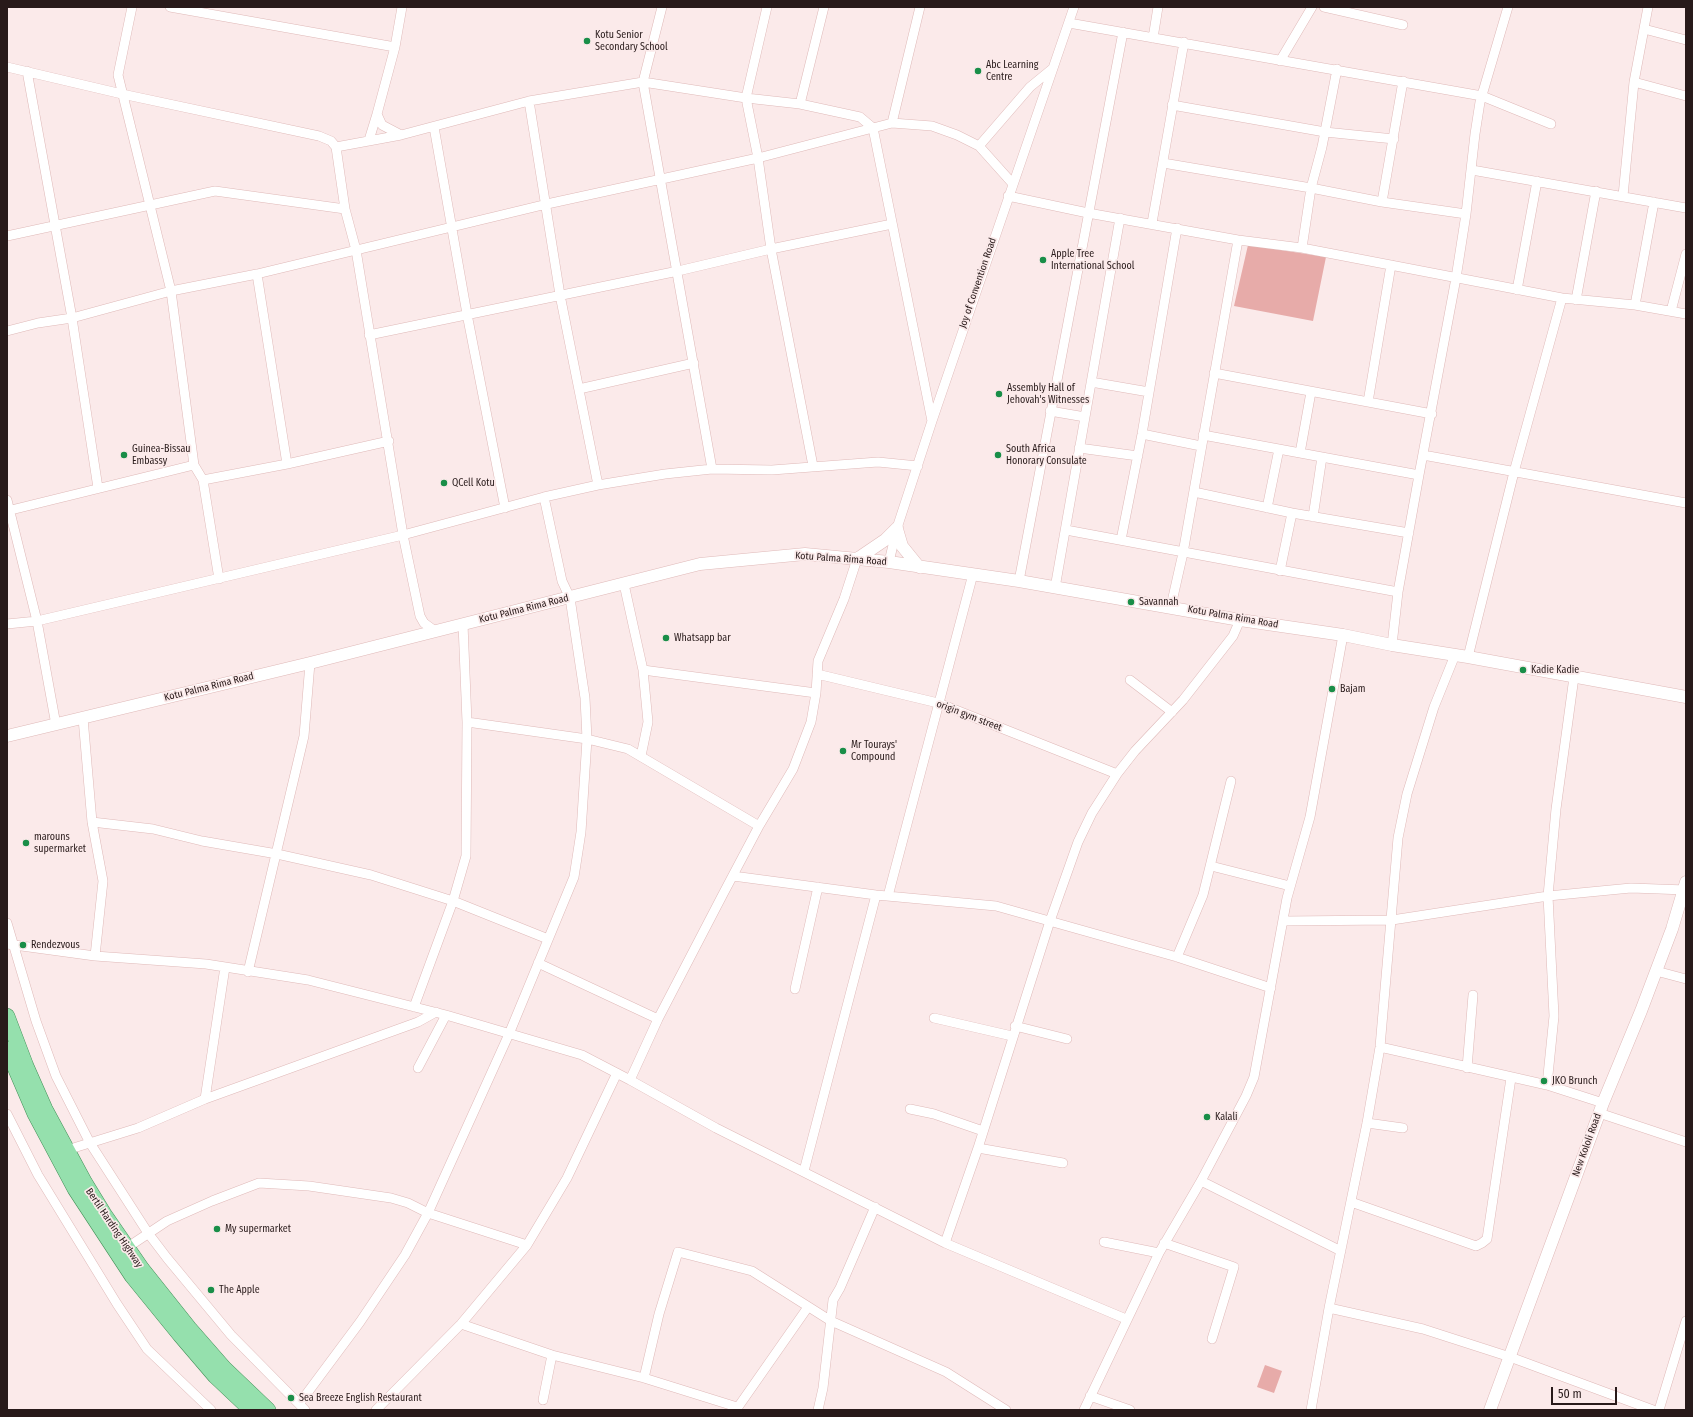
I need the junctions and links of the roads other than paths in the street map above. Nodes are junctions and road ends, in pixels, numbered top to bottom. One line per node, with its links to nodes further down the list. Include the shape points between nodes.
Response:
1 (132, 7): 31 (street, via 118,75)
2 (170, 7): 14 (street)
3 (402, 7): 22 (street)
4 (662, 7): 29 (street)
5 (767, 7): 34 (street)
6 (824, 7): 36 (street)
7 (920, 7): 39 (street)
8 (1074, 7): 15 (street, Joy of Convention Road)
9 (1158, 7): 19 (street)
10 (1312, 7): 23 (street)
11 (1324, 7): 16 (street)
12 (1508, 7): 32 (street)
13 (1648, 7): 17 (street)
14 (213, 10): 22 (street)
15 (1069, 23): 18 (street); 25 (street, Joy of Convention Road)
16 (1403, 25)
17 (1644, 29): 20 (street); 30 (street)
18 (1122, 32): 19 (street); 65 (street)
19 (1153, 38): 21 (street)
20 (1686, 40)
21 (1184, 42): 23 (street); 37 (street)
22 (394, 47): 38 (street)
23 (1280, 61): 26 (street)
24 (7, 67): 27 (street)
25 (1052, 69): 47 (street, via 1030,87); 54 (street, Joy of Convention Road)
26 (1337, 69): 28 (street); 43 (street)
27 (27, 71): 31 (street); 70 (street)
28 (1403, 81): 32 (street); 45 (street)
29 (643, 82): 34 (street); 35 (street); 52 (street)
30 (1634, 82): 33 (street); 58 (street)
31 (122, 94): 48 (street, via 319,136 331,141); 62 (street)
32 (1482, 96): 40 (street); 51 (street)
33 (1686, 96)
34 (746, 98): 36 (street); 49 (street)
35 (529, 101): 41 (street); 61 (street)
36 (800, 104): 42 (street, via 860,117)
37 (1172, 105): 43 (street); 50 (street)
38 (377, 114): 44 (street, via 382,125); 46 (street)
39 (892, 123): 42 (street); 47 (street, via 932,126)
40 (1551, 124)
41 (434, 127): 44 (street); 71 (street)
42 (873, 128): 49 (street); 69 (street)
43 (1325, 132): 45 (street); 55 (street)
44 (401, 135): 46 (street)
45 (1394, 139): 59 (street)
46 (369, 140): 48 (street)
47 (979, 146): 54 (street)
48 (336, 147): 64 (street)
49 (758, 158): 52 (street); 76 (street)
50 (1162, 163): 55 (street); 68 (street)
51 (1472, 170): 53 (street); 66 (street)
52 (660, 179): 61 (street); 80 (street)
53 (1537, 181): 56 (street); 83 (street)
54 (1013, 184): 57 (street, Joy of Convention Road)
55 (1311, 188): 59 (street); 75 (street)
56 (1596, 191): 58 (street); 87 (street)
57 (1008, 196): 65 (street); 105 (street, Joy of Convention Road)
58 (1623, 196): 60 (street)
59 (1382, 202): 66 (street)
60 (1654, 202): 63 (street); 88 (street)
61 (547, 204): 71 (street); 85 (street)
62 (150, 206): 64 (street, via 215,191); 70 (street); 84 (street)
63 (1686, 208)
64 (345, 210): 77 (street)
65 (1088, 213): 67 (street); 102 (street)
66 (1466, 214): 82 (street)
67 (1120, 218): 68 (street); 97 (street)
68 (1152, 223): 72 (street)
69 (892, 224): 76 (street); 105 (street)
70 (56, 225): 73 (street); 92 (street)
71 (452, 227): 77 (street); 90 (street)
72 (1178, 228): 74 (street); 99 (street)
73 (7, 236)
74 (1238, 240): 75 (street); 96 (street)
75 (1302, 248): 79 (street)
76 (771, 249): 80 (street); 118 (street)
77 (356, 250): 81 (street); 94 (street)
78 (1686, 254): 89 (street)
79 (1391, 265): 82 (street); 101 (street)
80 (678, 271): 85 (street); 95 (street)
81 (257, 274): 84 (street); 116 (street)
82 (1456, 278): 83 (street); 103 (street)
83 (1517, 290): 86 (street)
84 (171, 291): 92 (street); 117 (street)
85 (560, 295): 90 (street); 98 (street)
86 (1562, 298): 87 (street); 121 (street)
87 (1576, 300): 88 (street)
88 (1635, 305): 89 (street)
89 (1672, 311): 91 (street)
90 (467, 314): 94 (street); 130 (street)
91 (1686, 314)
92 (72, 318): 93 (street); 125 (street)
93 (7, 331)
94 (369, 335): 108 (street)
95 (694, 363): 98 (street); 120 (street)
96 (1214, 373): 100 (street); 107 (street)
97 (1091, 382): 99 (street); 104 (street)
98 (579, 389): 124 (street)
99 (1149, 392): 106 (street)
100 (1311, 392): 101 (street); 112 (street)
101 (1368, 402): 103 (street)
102 (1050, 410): 104 (street); 147 (street)
103 (1432, 414): 113 (street)
104 (1085, 417): 110 (street)
105 (932, 421): 119 (street, Joy of Convention Road)
106 (1142, 434): 109 (street); 114 (street)
107 (1203, 435): 109 (street); 111 (street)
108 (389, 441): 116 (street); 138 (street)
109 (1201, 446): 126 (street)
110 (1079, 448): 114 (street); 136 (street)
111 (1279, 449): 112 (street); 131 (street)
112 (1300, 453): 115 (street)
113 (1423, 455): 121 (street); 122 (street)
114 (1138, 456): 139 (street)
115 (1322, 457): 122 (street); 134 (street)
116 (287, 464): 123 (street)
117 (194, 465): 123 (street); 125 (street)
118 (813, 466): 119 (street, via 878,462); 120 (street, via 772,470)
119 (918, 466): 135 (street, Joy of Convention Road)
120 (712, 469): 124 (street)
121 (1514, 472): 129 (street); 161 (street)
122 (1419, 475): 137 (street)
123 (203, 480): 146 (street)
124 (598, 485): 127 (street)
125 (98, 488): 132 (street)
126 (1194, 492): 131 (street); 140 (street)
127 (544, 497): 130 (street); 151 (street, via 562,581)
128 (7, 500): 132 (street)
129 (1686, 503)
130 (505, 508): 138 (street)
131 (1266, 508): 133 (street)
132 (8, 510): 154 (street)
133 (1292, 513): 134 (street); 144 (street)
134 (1314, 517): 137 (street)
135 (897, 528): 141 (street, via 885,540); 142 (street, Joy of Convention Road); 143 (street, via 902,546)
136 (1066, 530): 139 (street); 149 (street)
137 (1409, 533): 150 (street)
138 (403, 535): 146 (street); 157 (street, via 420,616)
139 (1121, 540): 140 (street)
140 (1183, 552): 144 (street); 152 (street)
141 (857, 559): 142 (street, Kotu Palma Rima Road); 148 (street, Kotu Palma Rima Road, via 805,554 742,559 700,564); 164 (street, via 844,599 818,661)
142 (888, 562): 143 (street, Kotu Palma Rima Road)
143 (919, 567): 145 (street, Kotu Palma Rima Road)
144 (1280, 571): 150 (street)
145 (973, 574): 147 (street, Kotu Palma Rima Road); 169 (street)
146 (218, 578): 154 (street)
147 (1019, 581): 149 (street, Kotu Palma Rima Road)
148 (624, 584): 151 (street, Kotu Palma Rima Road); 163 (street)
149 (1055, 588): 152 (street, Kotu Palma Rima Road)
150 (1398, 592): 159 (street)
151 (570, 598): 156 (street, Kotu Palma Rima Road); 175 (street, via 585,698)
152 (1171, 606): 153 (street, Kotu Palma Rima Road)
153 (1240, 620): 158 (street, Kotu Palma Rima Road); 170 (street, via 1232,636)
154 (37, 621): 155 (street); 173 (street)
155 (7, 624)
156 (463, 624): 157 (street, Kotu Palma Rima Road); 172 (street)
157 (434, 631): 162 (street, Kotu Palma Rima Road)
158 (1343, 635): 159 (street, Kotu Palma Rima Road); 184 (street, via 1310,816)
159 (1392, 645): 160 (street, Kotu Palma Rima Road)
160 (1455, 655): 161 (street, Kotu Palma Rima Road); 191 (street, via 1434,707 1407,794 1398,838)
161 (1468, 657): 165 (street, Kotu Palma Rima Road)
162 (310, 663): 171 (street, Kotu Palma Rima Road); 181 (street, via 304,736)
163 (643, 670): 167 (street); 176 (street, via 648,722)
164 (817, 674): 167 (street); 169 (street, origin gym street)
165 (1574, 677): 168 (street, Kotu Palma Rima Road); 189 (street, via 1556,809)
166 (1130, 680): 170 (street)
167 (816, 693): 180 (street, via 811,722 793,769)
168 (1686, 697)
169 (938, 703): 177 (street, origin gym street); 188 (street)
170 (1172, 712): 177 (street)
171 (83, 718): 173 (street, Kotu Palma Rima Road); 179 (street)
172 (467, 722): 175 (street); 190 (street, via 466,856)
173 (56, 724): 174 (street, Kotu Palma Rima Road)
174 (7, 736)
175 (588, 739): 176 (street, via 628,749); 195 (street, via 581,832 574,878)
176 (641, 756): 180 (street)
177 (1117, 774): 192 (street, via 1092,813 1081,836)
178 (1232, 781): 182 (street)
179 (92, 822): 181 (street, via 153,829 196,840); 197 (street, via 103,881)
180 (759, 826): 183 (street)
181 (277, 854): 190 (street, via 371,874); 202 (street)
182 (1211, 866): 184 (street); 198 (street, via 1203,895)
183 (733, 876): 185 (street); 212 (street)
184 (1290, 886): 193 (street)
185 (818, 887): 187 (street); 205 (street)
186 (1685, 888): 189 (street, via 1631,888); 201 (street, New Kololi Road)
187 (876, 895): 188 (street); 237 (street)
188 (888, 896): 192 (street, via 996,906)
189 (1548, 896): 191 (street); 224 (street, via 1554,1016)
190 (453, 901): 195 (street); 207 (street)
191 (1392, 920): 193 (street); 217 (street)
192 (1050, 921): 198 (street); 213 (street)
193 (1284, 921): 204 (street)
194 (7, 923): 196 (street)
195 (548, 939): 199 (street)
196 (10, 945): 197 (street); 233 (street, via 56,1076)
197 (95, 956): 200 (street)
198 (1177, 957): 204 (street)
199 (538, 963): 212 (street); 214 (street)
200 (225, 967): 202 (street); 225 (street)
201 (1656, 971): 203 (street); 226 (street, New Kololi Road)
202 (248, 972): 207 (street, via 308,980)
203 (1686, 980)
204 (1271, 988): 238 (street, via 1254,1077)
205 (795, 989)
206 (1473, 995): 220 (street)
207 (414, 1007): 208 (street)
208 (436, 1012): 209 (street); 225 (street, via 418,1022)
209 (446, 1015): 214 (street); 219 (street)
210 (7, 1016): 235 (main road, Bertil Harding Highway, via 45,1109)
211 (934, 1018): 215 (street)
212 (658, 1019): 223 (street)
213 (1015, 1026): 215 (street); 216 (street)
214 (509, 1034): 221 (street, via 582,1055); 241 (street)
215 (1012, 1036): 231 (street)
216 (1067, 1038)
217 (1380, 1047): 220 (street); 229 (street)
218 (7, 1050): 266 (main road, Bertil Harding Highway, via 35,1114 75,1189 132,1276 215,1376)
219 (418, 1068)
220 (1467, 1068): 222 (street)
221 (617, 1073): 223 (street); 246 (street, via 567,1178)
222 (1511, 1078): 224 (street); 239 (street, via 1488,1239 1476,1246)
223 (630, 1080): 237 (street, via 716,1128)
224 (1547, 1085): 226 (street)
225 (205, 1099): 233 (street, via 138,1128)
226 (1601, 1108): 232 (street); 259 (street, New Kololi Road)
227 (910, 1109): 231 (street, via 934,1114)
228 (7, 1114): 265 (street, via 38,1175 147,1349)
229 (1367, 1123): 230 (street); 239 (street)
230 (1403, 1128)
231 (983, 1132): 234 (street)
232 (1686, 1142)
233 (90, 1143): 235 (street); 242 (street)
234 (978, 1148): 236 (street); 244 (street)
235 (67, 1150): 247 (main road, Bertil Harding Highway, via 85,1183)
236 (1063, 1163)
237 (804, 1171): 240 (street)
238 (1201, 1181): 245 (street); 248 (street)
239 (1351, 1202): 248 (street)
240 (875, 1207): 244 (street); 253 (street, via 833,1300)
241 (428, 1213): 242 (street, via 408,1203 381,1196 309,1186 259,1183 167,1221); 246 (street); 263 (street, via 396,1269)
242 (148, 1233): 247 (street); 263 (street, via 231,1335)
243 (1104, 1242): 249 (street)
244 (945, 1243): 252 (street)
245 (1164, 1243): 249 (street); 256 (street, via 1234,1267)
246 (527, 1245): 255 (street)
247 (128, 1246): 267 (main road, Bertil Harding Highway, via 142,1269 188,1328 224,1368)
248 (1341, 1251): 251 (street)
249 (1159, 1253): 252 (street)
250 (808, 1308): 253 (street); 260 (street, via 752,1271 678,1252 659,1314); 264 (street)
251 (1329, 1308): 259 (street, via 1423,1329); 273 (street)
252 (1126, 1319): 261 (street)
253 (831, 1321): 269 (street); 270 (street, via 946,1372)
254 (1686, 1321): 257 (street)
255 (461, 1324): 258 (street); 268 (street)
256 (1212, 1339)
257 (1682, 1349): 276 (street)
258 (552, 1354): 260 (street); 262 (street)
259 (1510, 1356): 274 (street, New Kololi Road); 275 (street)
260 (644, 1378): 264 (street)
261 (1090, 1396): 271 (street); 272 (street)
262 (543, 1400)
263 (302, 1407)
264 (737, 1409)
265 (211, 1410)
266 (250, 1410)
267 (268, 1410)
268 (376, 1410)
269 (818, 1410)
270 (1006, 1410)
271 (1084, 1410)
272 (1130, 1410)
273 (1311, 1410)
274 (1490, 1410)
275 (1653, 1410)
276 (1659, 1410)

